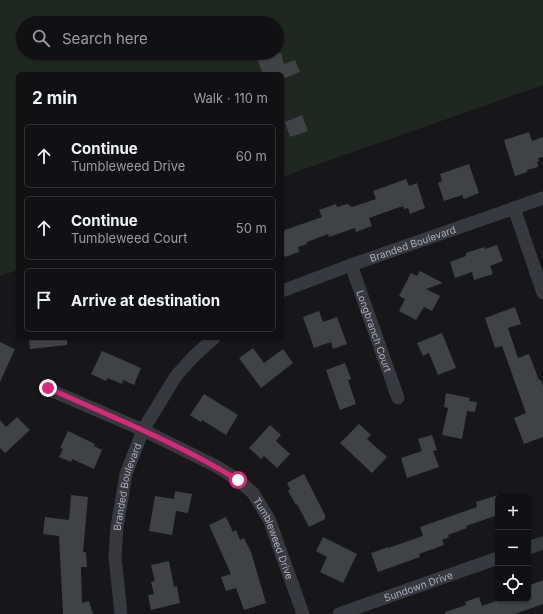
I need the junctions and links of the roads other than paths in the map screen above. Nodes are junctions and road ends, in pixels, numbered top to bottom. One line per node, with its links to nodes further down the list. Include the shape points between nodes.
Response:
1 (543, 198): 2 (street, Branded Boulevard)
2 (514, 208): 3 (street, Branded Boulevard); 5 (street)
3 (352, 265): 4 (street, Branded Boulevard); 8 (street, Longbranch Court)
4 (284, 290)
5 (543, 293)
6 (212, 340): 9 (street, Branded Boulevard, via 176,376)
7 (48, 388): 9 (street, Tumbleweed Drive)
8 (398, 398)
9 (143, 430): 13 (street, Branded Boulevard, via 126,474 116,527 115,558); 14 (street, Tumbleweed Drive, via 216,466 253,493 269,519)
10 (543, 543): 11 (street)
11 (531, 547)
12 (495, 559): 15 (street, Sundown Drive)
13 (121, 614)
14 (303, 614)
15 (338, 614)

